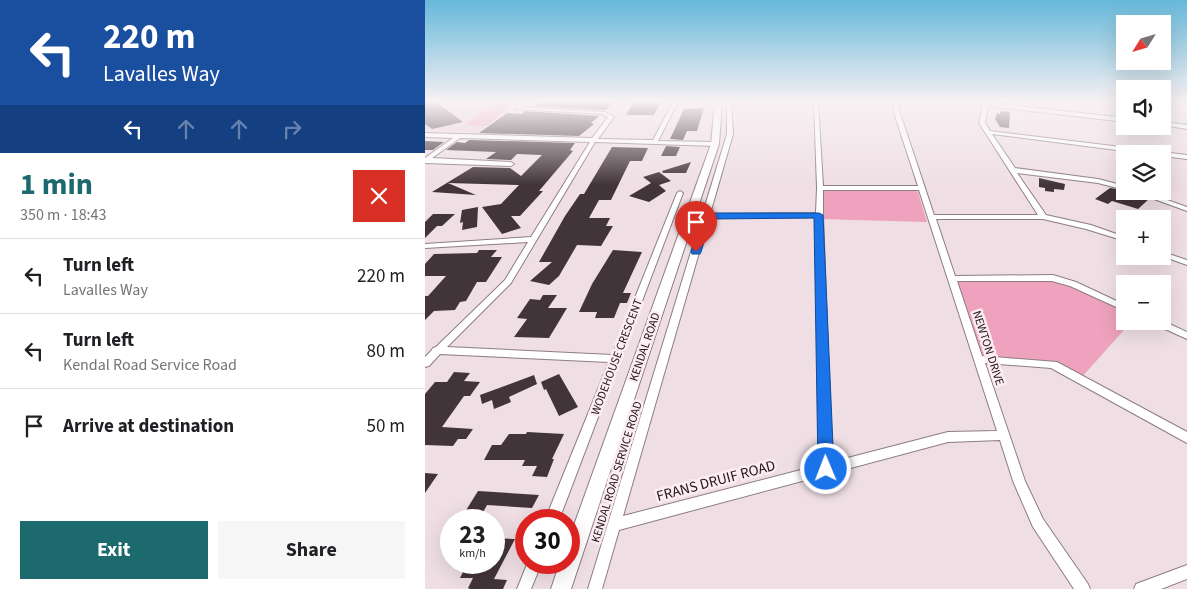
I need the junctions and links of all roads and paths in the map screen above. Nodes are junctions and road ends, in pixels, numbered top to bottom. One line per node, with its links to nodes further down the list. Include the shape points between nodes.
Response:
1 (601, 129): 11 (street)
2 (662, 129): 12 (street)
3 (716, 129): 13 (main road, KENDAL ROAD)
4 (730, 129): 25 (street, KENDAL ROAD SERVICE ROAD)
5 (817, 129): 19 (street)
6 (902, 129): 20 (street, NEWTON DRIVE)
7 (986, 129): 8 (street)
8 (988, 132): 14 (street); 17 (street)
9 (425, 135): 10 (street)
10 (459, 136): 11 (street); 15 (street)
11 (593, 140): 12 (street); 29 (street)
12 (655, 143): 13 (street)
13 (715, 144): 49 (main road, KENDAL ROAD)
14 (1187, 156)
15 (425, 161): 16 (street)
16 (511, 164)
17 (1012, 170): 18 (street); 27 (street)
18 (1116, 186)
19 (820, 188): 20 (street); 24 (street)
20 (921, 188): 26 (street, NEWTON DRIVE)
21 (681, 193): 38 (street, WODEHOUSE CRESCENT)
22 (1161, 200): 23 (street)
23 (1187, 209)
24 (819, 215): 25 (street); 43 (street)
25 (707, 216): 45 (street, KENDAL ROAD SERVICE ROAD)
26 (932, 217): 27 (street); 33 (street, NEWTON DRIVE)
27 (1043, 217): 28 (street)
28 (1116, 236)
29 (533, 239): 30 (street); 37 (street, via 508,281)
30 (425, 246)
31 (1171, 257): 32 (street)
32 (1187, 263)
33 (952, 279): 34 (street, via 1053,278); 39 (street, NEWTON DRIVE)
34 (1116, 304)
35 (1171, 328): 36 (street)
36 (1187, 336)
37 (436, 350): 38 (street); 40 (street)
38 (616, 359): 44 (street, WODEHOUSE CRESCENT)
39 (978, 359): 41 (street, NEWTON DRIVE); 42 (street, via 1053,365)
40 (425, 363)
41 (1002, 435): 43 (street, FRANS DRUIF ROAD, via 948,437); 51 (street, NEWTON DRIVE, via 1028,504)
42 (1187, 438)
43 (826, 469): 45 (street, FRANS DRUIF ROAD)
44 (556, 509)
45 (614, 525): 50 (street, KENDAL ROAD SERVICE ROAD)
46 (1187, 572): 52 (street)
47 (530, 574): 48 (street)
48 (524, 589)
49 (561, 589)
50 (595, 589)
51 (1083, 589)
52 (1141, 589)

